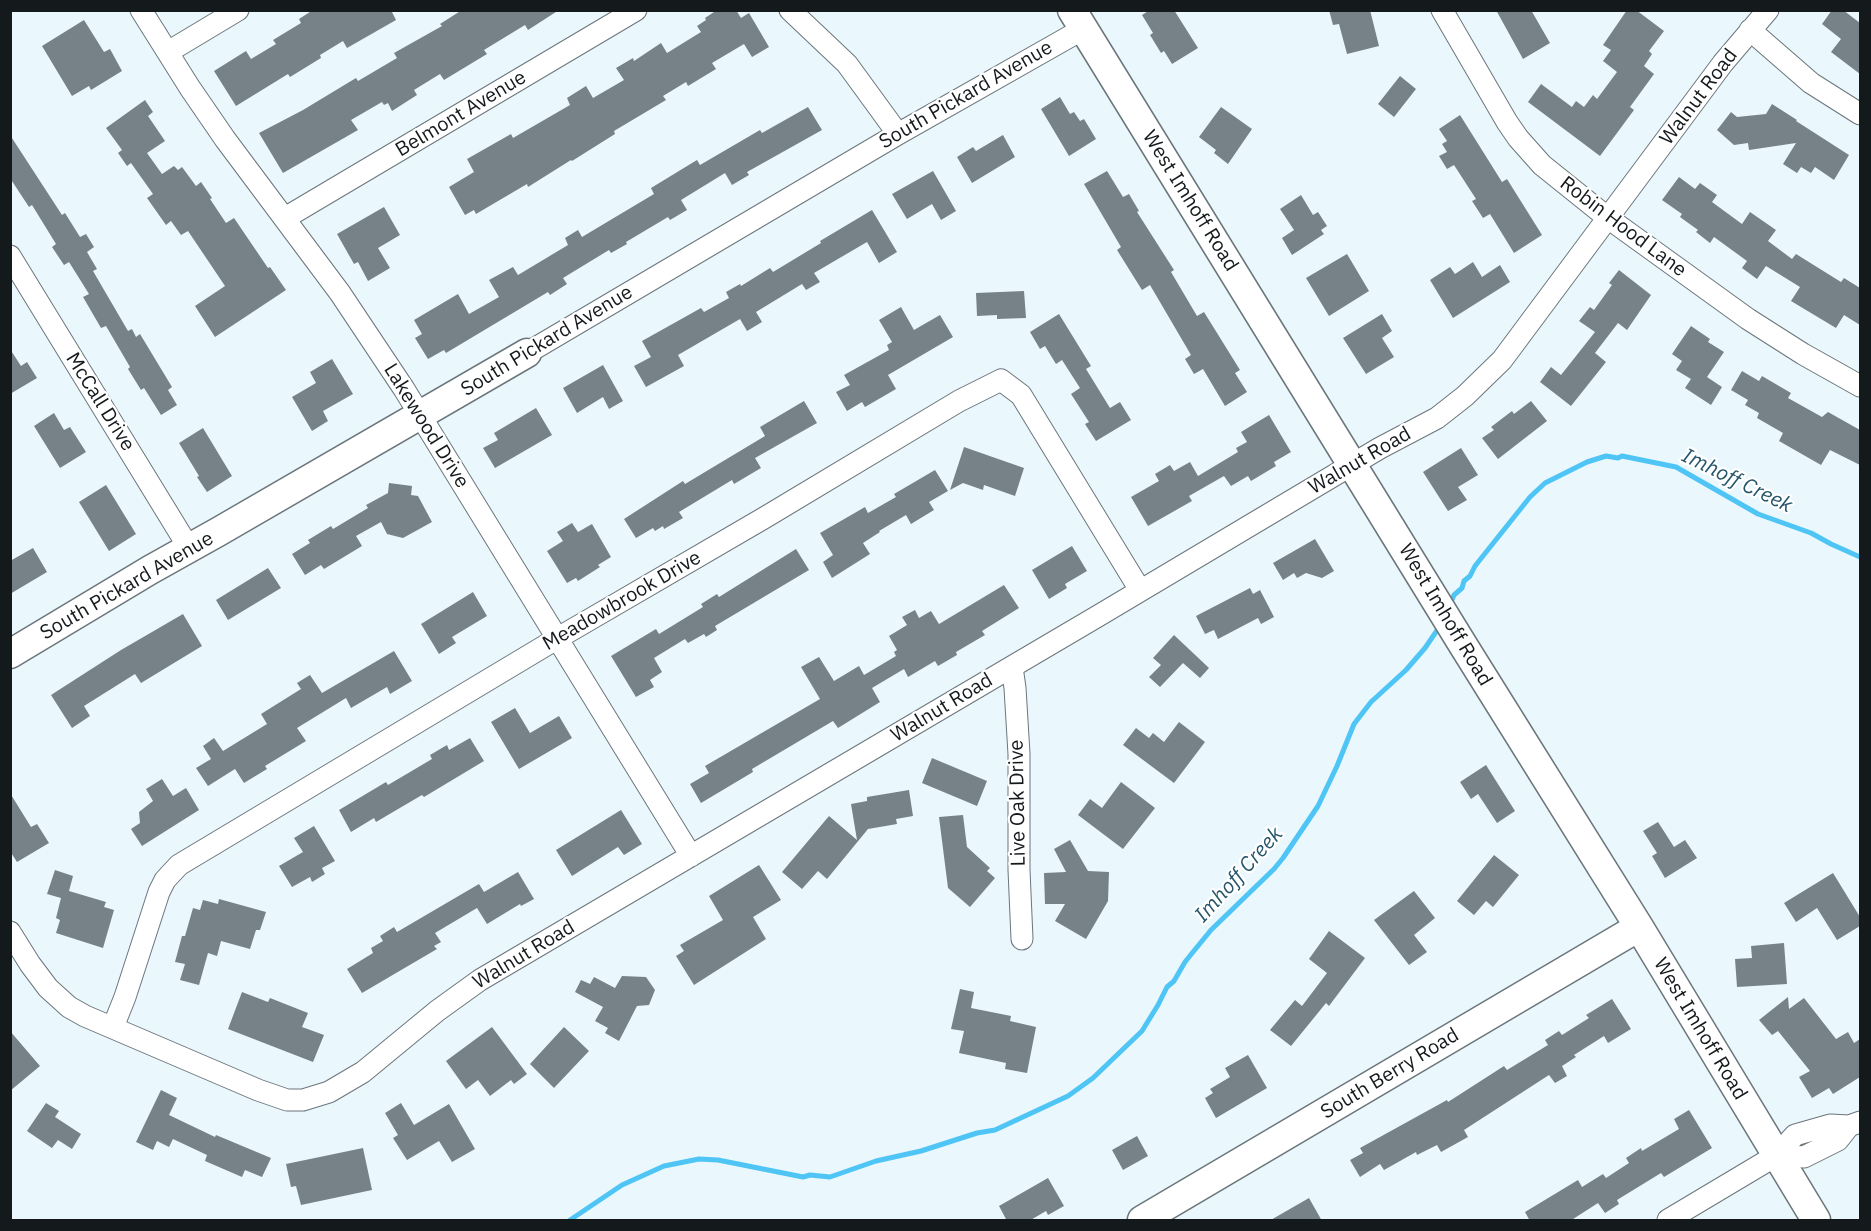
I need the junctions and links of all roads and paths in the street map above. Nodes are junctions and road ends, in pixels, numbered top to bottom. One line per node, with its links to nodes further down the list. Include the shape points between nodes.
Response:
1 (141, 10): 9 (street, Lakewood Drive)
2 (238, 10): 9 (street)
3 (636, 10): 12 (street, Belmont Avenue)
4 (790, 10): 11 (street, via 847,64)
5 (1442, 10): 13 (street, Robin Hood Lane, via 1518,138 1542,165)
6 (1768, 10): 8 (street, Walnut Road)
7 (1078, 20): 11 (street, South Pickard Avenue); 18 (street, West Imhoff Road)
8 (1750, 30): 10 (street, via 1811,83); 13 (street, Walnut Road)
9 (168, 52): 12 (street, Lakewood Drive, via 225,139)
10 (1860, 114)
11 (898, 134): 15 (street, South Pickard Avenue)
12 (285, 218): 17 (street, Lakewood Drive, via 340,293)
13 (1608, 218): 16 (street, Robin Hood Lane, via 1748,319); 18 (street, Walnut Road, via 1502,360 1465,396 1437,418)
14 (10, 256): 19 (street, McCall Drive)
15 (527, 353): 17 (street, South Pickard Avenue)
16 (1860, 386)
17 (420, 416): 19 (street, South Pickard Avenue); 21 (street, Lakewood Drive)
18 (1353, 464): 20 (street, Walnut Road); 25 (street, West Imhoff Road)
19 (189, 548): 22 (street, South Pickard Avenue)
20 (1140, 590): 21 (street, Meadowbrook Drive, via 1021,395 1001,380 958,401); 23 (street, Walnut Road)
21 (558, 638): 24 (street, Lakewood Drive); 28 (street, Meadowbrook Drive, via 179,865 159,891)
22 (10, 654)
23 (1012, 666): 24 (street, Walnut Road); 27 (street, Live Oak Drive)
24 (691, 856): 28 (street, Walnut Road, via 480,980 363,1072 316,1097 288,1100 258,1090)
25 (1639, 927): 30 (street, West Imhoff Road); 31 (street, South Berry Road)
26 (10, 932): 28 (street, Walnut Road, via 56,997 85,1016)
27 (1023, 939)
28 (113, 1027)
29 (1855, 1124): 30 (street, via 1830,1125 1795,1135)
30 (1777, 1155): 32 (street); 33 (street, West Imhoff Road)
31 (1142, 1221)
32 (1668, 1221)
33 (1816, 1221)

